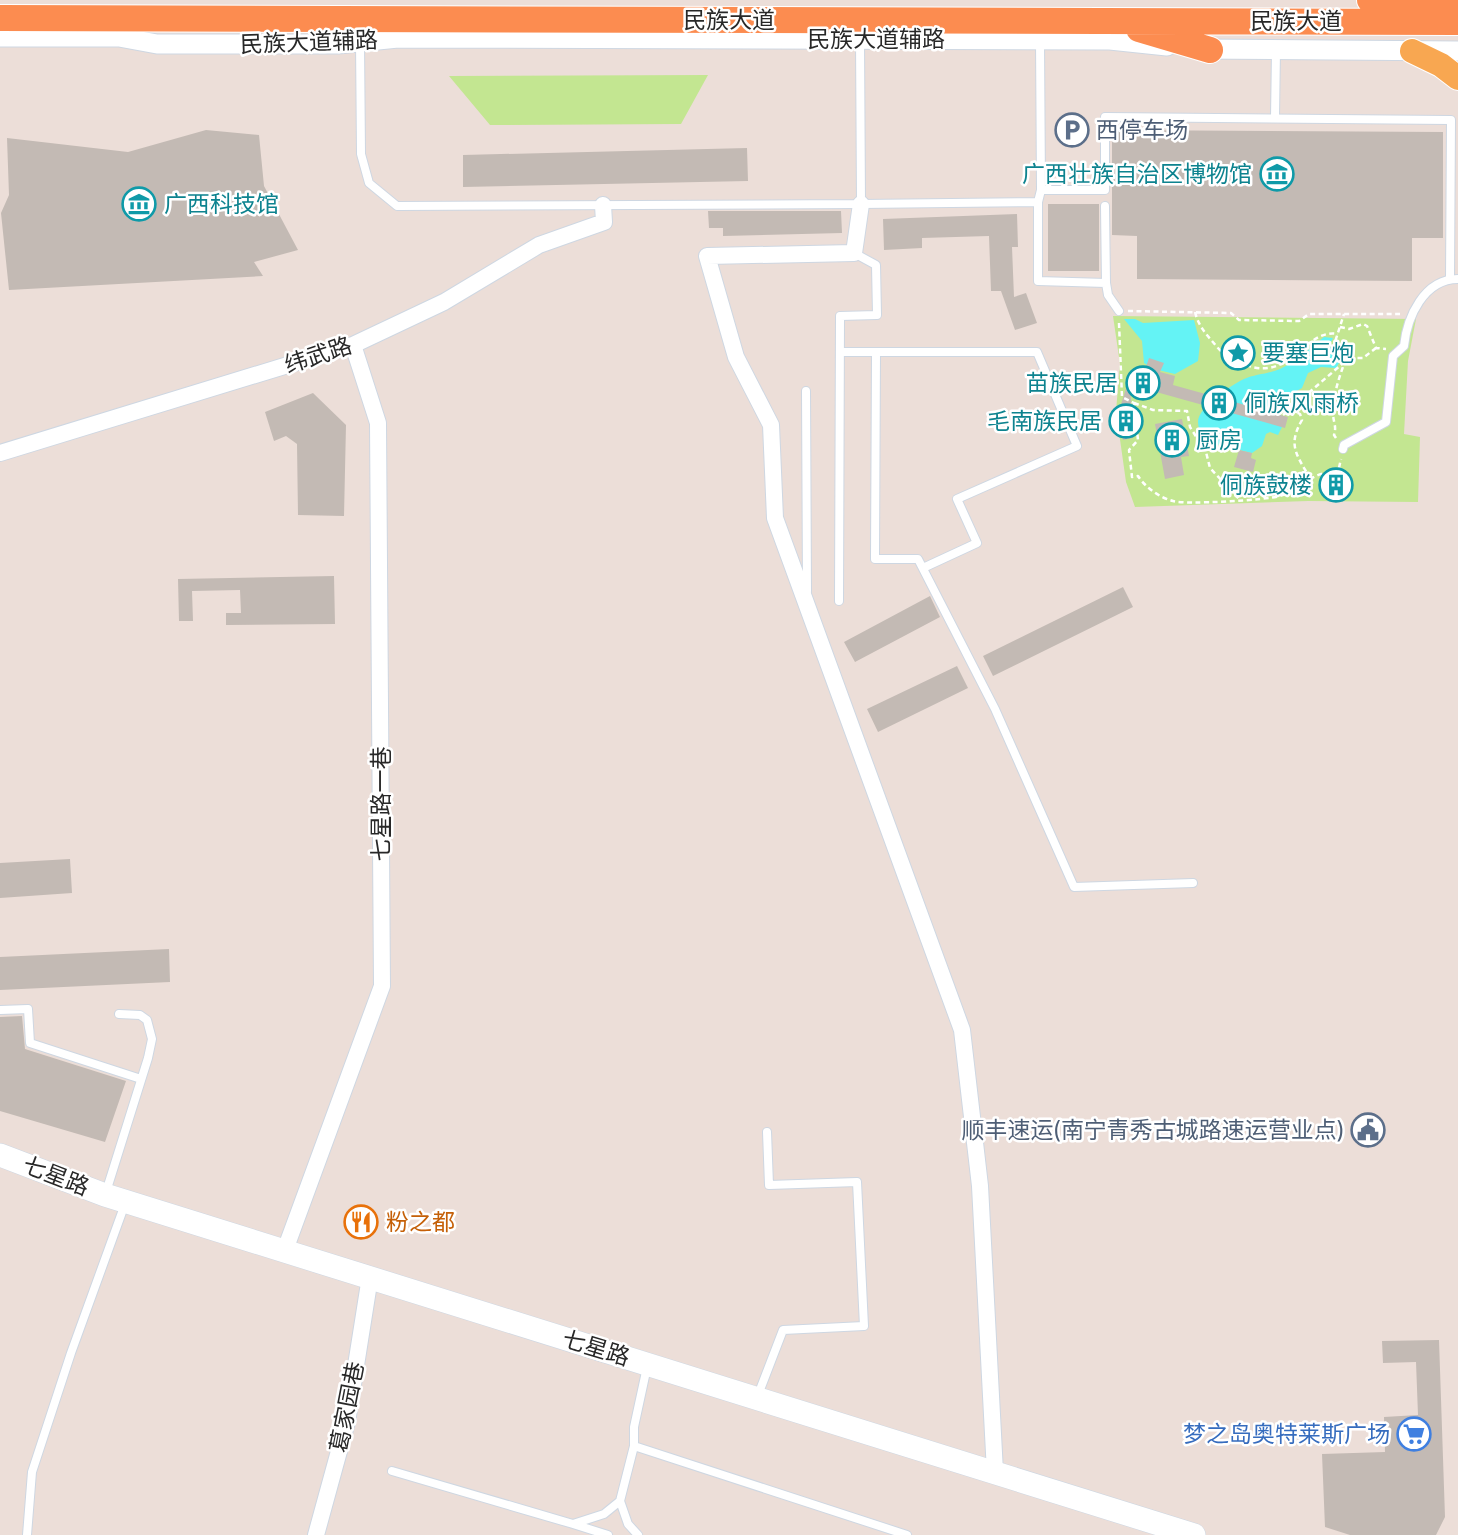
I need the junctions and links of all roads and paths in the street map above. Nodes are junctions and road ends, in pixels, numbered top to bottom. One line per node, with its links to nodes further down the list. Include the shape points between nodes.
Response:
1 (1370, 0): 2 (highway, 民族大道)
2 (1458, 0)
3 (1111, 21): 4 (highway, 民族大道); 5 (highway, 民族大道); 9 (highway)
4 (1458, 22)
5 (4, 25): 8 (street, 民族大道辅路, via 157,44)
6 (860, 39): 7 (street, 民族大道辅路); 8 (street, 民族大道辅路, via 398,38); 17 (lane)
7 (1040, 40): 9 (street, 民族大道辅路, via 1110,40); 15 (lane)
8 (360, 42): 18 (lane, via 361,154 369,183 397,206)
9 (1209, 50): 10 (street, 民族大道辅路)
10 (1276, 50): 11 (street, 民族大道辅路); 14 (lane)
11 (1412, 51): 12 (street, 民族大道辅路); 13 (main road)
12 (1458, 51)
13 (1458, 78)
14 (1275, 118): 15 (lane, via 1105,117 1105,190); 21 (lane, via 1451,120)
15 (1041, 190): 16 (lane)
16 (1038, 202): 17 (lane); 22 (lane, via 1038,281)
17 (861, 204): 18 (lane); 20 (street)
18 (603, 205): 29 (street, 纬武路, via 604,222 539,245 444,302)
19 (1105, 206): 22 (lane)
20 (853, 253): 32 (lane, via 876,265 877,315 840,316); 46 (street, via 707,256 736,357 771,425 775,518)
21 (1454, 279): 26 (lane, via 1428,291)
22 (1106, 283): 23 (lane)
23 (1119, 311): 24 (path); 37 (path, via 1122,397)
24 (1195, 312): 25 (path, via 1231,313 1240,320 1299,321 1309,314); 28 (path, via 1198,324 1227,357 1257,369 1278,367 1324,334)
25 (1344, 314): 26 (path); 27 (path)
26 (1412, 314): 31 (lane)
27 (1340, 327): 28 (path); 30 (path, via 1367,326)
28 (1338, 334): 34 (path, via 1335,342)
29 (353, 345): 41 (street, 纬武路); 54 (street, 七星路一巷, via 378,423 383,986)
30 (1376, 348): 31 (path); 34 (path, via 1363,358)
31 (1400, 350): 40 (lane, via 1393,356 1387,422)
32 (840, 352): 33 (lane); 45 (lane)
33 (876, 352): 44 (lane, via 875,559 918,559); 44 (lane, via 1037,352 1077,446 957,499 977,543)
34 (1349, 358): 35 (path)
35 (1344, 364): 38 (path); 40 (path, via 1333,411 1334,435)
36 (806, 391): 46 (lane)
37 (1134, 403): 43 (path, via 1153,410 1187,411 1210,468); 43 (path, via 1138,440 1129,450 1132,477 1138,476 1172,501)
38 (1290, 409): 39 (path); 42 (path, via 1300,414 1293,439 1295,452)
39 (1283, 415)
40 (1344, 447): 42 (path, via 1338,472 1324,471)
41 (0, 453)
42 (1311, 480): 43 (path, via 1279,496)
43 (1240, 500)
44 (923, 568): 47 (lane, via 995,709 1074,887)
45 (839, 601)
46 (807, 605): 60 (street, via 962,1030 980,1186)
47 (1193, 883)
48 (0, 1010): 50 (lane, via 28,1009 30,1043)
49 (120, 1014): 50 (lane, via 140,1015 151,1029)
50 (141, 1079): 53 (lane)
51 (767, 1132): 57 (lane, via 769,1185 857,1182 864,1326 783,1330)
52 (0, 1155): 53 (main road, 七星路)
53 (116, 1198): 54 (main road, 七星路); 63 (lane, via 32,1472)
54 (285, 1250): 55 (main road, 七星路)
55 (370, 1277): 56 (main road, 七星路); 64 (street, 葛家园巷, via 347,1422)
56 (648, 1364): 57 (main road, 七星路); 58 (lane)
57 (757, 1398): 60 (main road, 七星路)
58 (634, 1446): 61 (lane); 67 (lane)
59 (392, 1471): 62 (lane)
60 (995, 1472): 68 (main road, 七星路)
61 (620, 1501): 62 (lane, via 604,1514); 66 (lane, via 628,1524)
62 (573, 1524): 65 (lane)
63 (27, 1535)
64 (316, 1535)
65 (608, 1535)
66 (638, 1535)
67 (907, 1535)
68 (1195, 1535)

